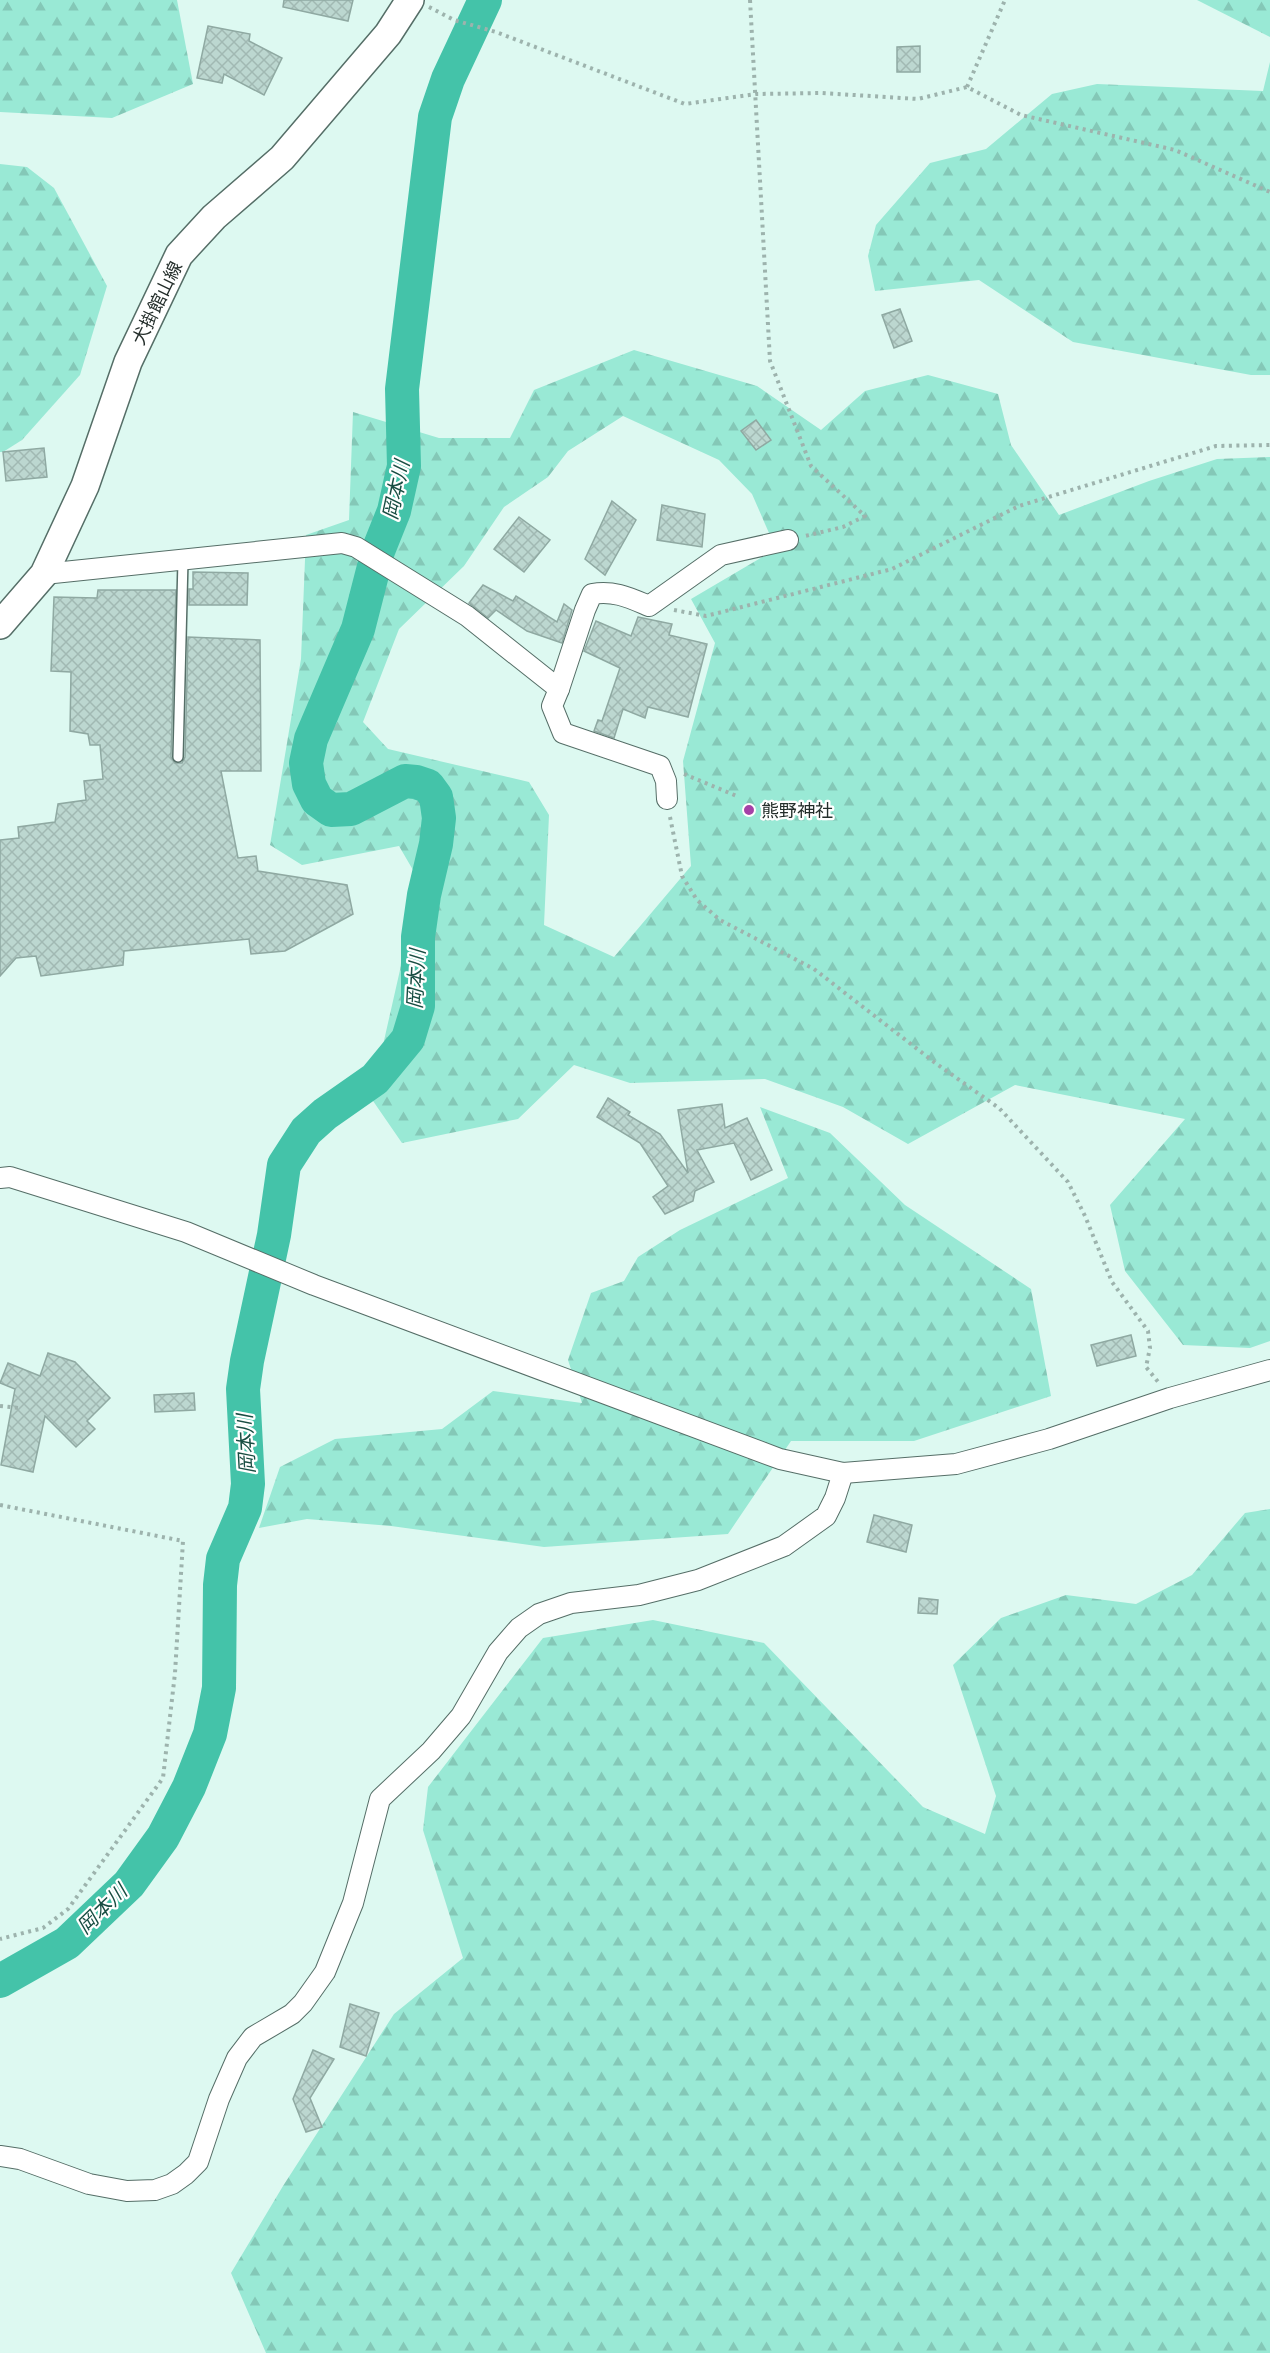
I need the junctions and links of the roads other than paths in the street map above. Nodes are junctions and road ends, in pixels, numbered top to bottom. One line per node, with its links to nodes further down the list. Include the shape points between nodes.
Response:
1 (417, 2): 4 (main road, 犬掛館山線, via 282,158 214,217 180,255 128,362 85,486)
2 (788, 540): 6 (street, via 721,555 649,606 623,595 592,594)
3 (183, 560): 4 (street); 6 (street, via 342,543 356,547 467,616); 7 (lane)
4 (44, 574): 5 (main road, 犬掛館山線)
5 (0, 626)
6 (559, 689): 8 (street, via 552,706 563,733 660,766)
7 (178, 757)
8 (667, 799)
9 (0, 1178): 11 (street, via 10,1177 186,1232 314,1285 780,1459)
10 (1270, 1370): 11 (street, via 956,1464)
11 (843, 1473): 12 (street, via 826,1516 784,1546 698,1580 639,1595 571,1603 539,1614 519,1628 498,1652 461,1716 431,1751 380,1798 353,1903 325,1972 292,2014 253,2037 237,2058 198,2162 186,2174 155,2190 127,2191 88,2184 20,2159)
12 (0, 2156)

